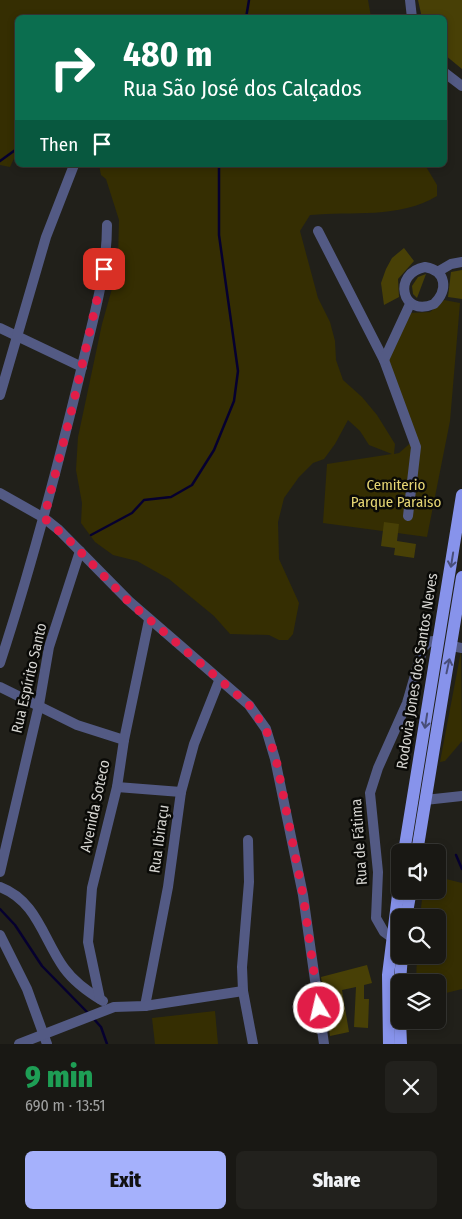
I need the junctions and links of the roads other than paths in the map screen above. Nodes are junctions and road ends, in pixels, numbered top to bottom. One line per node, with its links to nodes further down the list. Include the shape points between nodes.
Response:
1 (410, 0): 2 (street)
2 (412, 15)
3 (447, 75): 4 (street)
4 (462, 86)
5 (73, 167): 12 (street, via 46,237)
6 (107, 225): 14 (street, via 107,253)
7 (318, 231): 13 (street)
8 (462, 262): 9 (street)
9 (439, 271): 10 (street, via 443,284 437,301 430,306); 10 (street, via 425,267 416,269 409,276 404,288)
10 (410, 304): 13 (street)
11 (0, 328): 12 (street)
12 (18, 337): 14 (street); 15 (street)
13 (384, 360): 18 (street, via 416,448)
14 (82, 367): 19 (street)
15 (0, 395)
16 (0, 493): 19 (street)
17 (462, 495): 23 (main road, Rodovia Jones dos Santos Neves, one-way to 23)
18 (408, 516)
19 (44, 518): 20 (street); 25 (street)
20 (80, 551): 22 (street); 28 (street, Rua Espírito Santo, via 49,647)
21 (462, 577): 24 (main road, Rodovia Jones dos Santos Neves)
22 (150, 620): 26 (street); 29 (street, Avenida Soteco)
23 (439, 640): 35 (main road, Rodovia Jones dos Santos Neves, one-way to 35); 40 (street, Rua de Fátima, via 428,642 423,648 407,703 371,787 378,872 375,914 380,926)
24 (457, 647): 33 (main road, Rodovia Jones dos Santos Neves, one-way to 24)
25 (0, 663)
26 (219, 680): 31 (street, Rua Ibiraçu, via 194,744); 50 (street, via 249,705 270,736 303,895)
27 (0, 687): 28 (street)
28 (39, 705): 29 (street, via 90,730); 37 (street, Rua Espírito Santo)
29 (124, 740): 30 (street, Avenida Soteco)
30 (117, 787): 31 (street); 43 (street, Avenida Soteco, via 92,888 87,931)
31 (181, 792): 44 (street, Rua Ibiraçu, via 168,887)
32 (462, 796): 33 (street)
33 (425, 800): 36 (main road, Rodovia Jones dos Santos Neves)
34 (248, 840): 42 (street)
35 (405, 844)
36 (418, 844)
37 (0, 872)
38 (0, 887): 43 (street, via 22,900 39,922 64,968)
39 (0, 935): 47 (street, via 27,989)
40 (391, 936)
41 (391, 952): 51 (main road, via 387,1012)
42 (243, 991): 44 (street); 49 (street)
43 (100, 999): 45 (street)
44 (145, 1006): 45 (street)
45 (114, 1007): 47 (street)
46 (400, 1029): 52 (main road)
47 (45, 1040): 48 (street)
48 (19, 1044)
49 (253, 1044)
50 (324, 1044)
51 (389, 1044)
52 (401, 1044)

